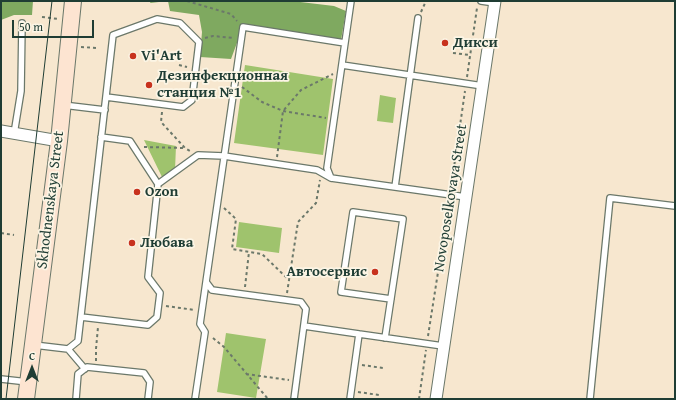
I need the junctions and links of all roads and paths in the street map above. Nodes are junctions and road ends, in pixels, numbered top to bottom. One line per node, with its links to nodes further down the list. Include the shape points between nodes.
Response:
1 (73, 1): 27 (street, Skhodnenskaya Street)
2 (187, 1): 11 (path, via 231,14)
3 (351, 1): 14 (lane)
4 (426, 1): 8 (path)
5 (480, 1): 6 (lane); 18 (path)
6 (495, 2): 24 (street, Novoposelkovaya Street)
7 (42, 17): 9 (path)
8 (418, 18): 21 (lane)
9 (60, 19)
10 (22, 23): 32 (lane, via 20,91)
11 (243, 27): 14 (lane); 22 (lane)
12 (226, 37): 13 (path)
13 (205, 38)
14 (345, 43): 19 (lane)
15 (78, 46): 16 (path)
16 (97, 48)
17 (453, 53): 18 (path)
18 (470, 55): 23 (path)
19 (342, 65): 20 (lane); 21 (lane)
20 (341, 73): 29 (path, via 334,73 301,90); 41 (lane, via 327,168)
21 (411, 75): 23 (lane); 43 (lane)
22 (235, 81): 29 (path, via 262,102); 38 (lane)
23 (466, 83): 24 (lane); 44 (path)
24 (483, 86): 45 (street, Novoposelkovaya Street)
25 (106, 97): 26 (lane); 26 (lane, via 113,35 156,19 180,22 199,42 192,100 183,107); 28 (lane)
26 (163, 104): 36 (path, via 161,122)
27 (62, 105): 28 (lane); 34 (street, Skhodnenskaya Street)
28 (105, 110): 33 (lane)
29 (283, 111): 30 (path); 39 (path)
30 (326, 118)
31 (1, 131): 32 (street)
32 (14, 134): 34 (street)
33 (102, 138): 42 (lane, via 130,141); 58 (lane)
34 (59, 141): 65 (street, Skhodnenskaya Street)
35 (147, 146): 36 (path)
36 (185, 148): 37 (path)
37 (198, 155): 38 (lane); 42 (lane)
38 (224, 156): 39 (lane); 46 (lane)
39 (276, 164): 40 (lane)
40 (321, 172): 41 (lane); 51 (path, via 316,203 298,222)
41 (331, 178): 43 (lane)
42 (158, 184): 56 (lane, via 148,278 160,293)
43 (395, 187): 44 (lane)
44 (450, 194): 45 (lane); 61 (path)
45 (466, 197): 66 (street, Novoposelkovaya Street)
46 (218, 202): 50 (path, via 236,219 232,250); 52 (lane)
47 (675, 206): 88 (lane, via 610,198)
48 (1, 233): 49 (path)
49 (14, 235)
50 (249, 252): 51 (path, via 262,254); 53 (path)
51 (289, 280): 55 (path)
52 (206, 282): 53 (lane, via 212,290); 57 (lane)
53 (244, 294): 55 (lane)
54 (391, 299): 54 (lane, via 403,219 353,212 341,292); 64 (lane)
55 (286, 300): 60 (lane, via 301,302 306,309)
56 (159, 305): 57 (path); 59 (lane, via 158,318 148,325)
57 (202, 311): 62 (lane, via 200,324)
58 (81, 318): 59 (lane); 67 (lane, via 78,341)
59 (99, 320): 70 (path)
60 (304, 326): 63 (lane); 75 (lane)
61 (429, 330)
62 (205, 332): 73 (path, via 224,347); 82 (lane)
63 (359, 334): 64 (lane); 69 (lane)
64 (385, 338): 66 (lane)
65 (32, 345): 67 (lane); 76 (street, Skhodnenskaya Street)
66 (443, 346): 87 (street, Novoposelkovaya Street)
67 (68, 349): 72 (lane)
68 (426, 355): 86 (path)
69 (355, 365): 71 (path); 77 (lane)
70 (96, 368): 72 (lane); 81 (lane, via 144,373 150,382)
71 (383, 368)
72 (85, 369): 80 (lane, via 78,374)
73 (246, 374): 75 (path); 83 (path)
74 (1, 379): 76 (lane)
75 (297, 381): 84 (lane)
76 (28, 382): 79 (street, Skhodnenskaya Street)
77 (351, 392): 78 (path); 85 (lane)
78 (379, 395)
79 (26, 399)
80 (76, 399)
81 (148, 399)
82 (195, 399)
83 (268, 399)
84 (294, 399)
85 (350, 399)
86 (419, 399)
87 (436, 399)
88 (590, 399)

